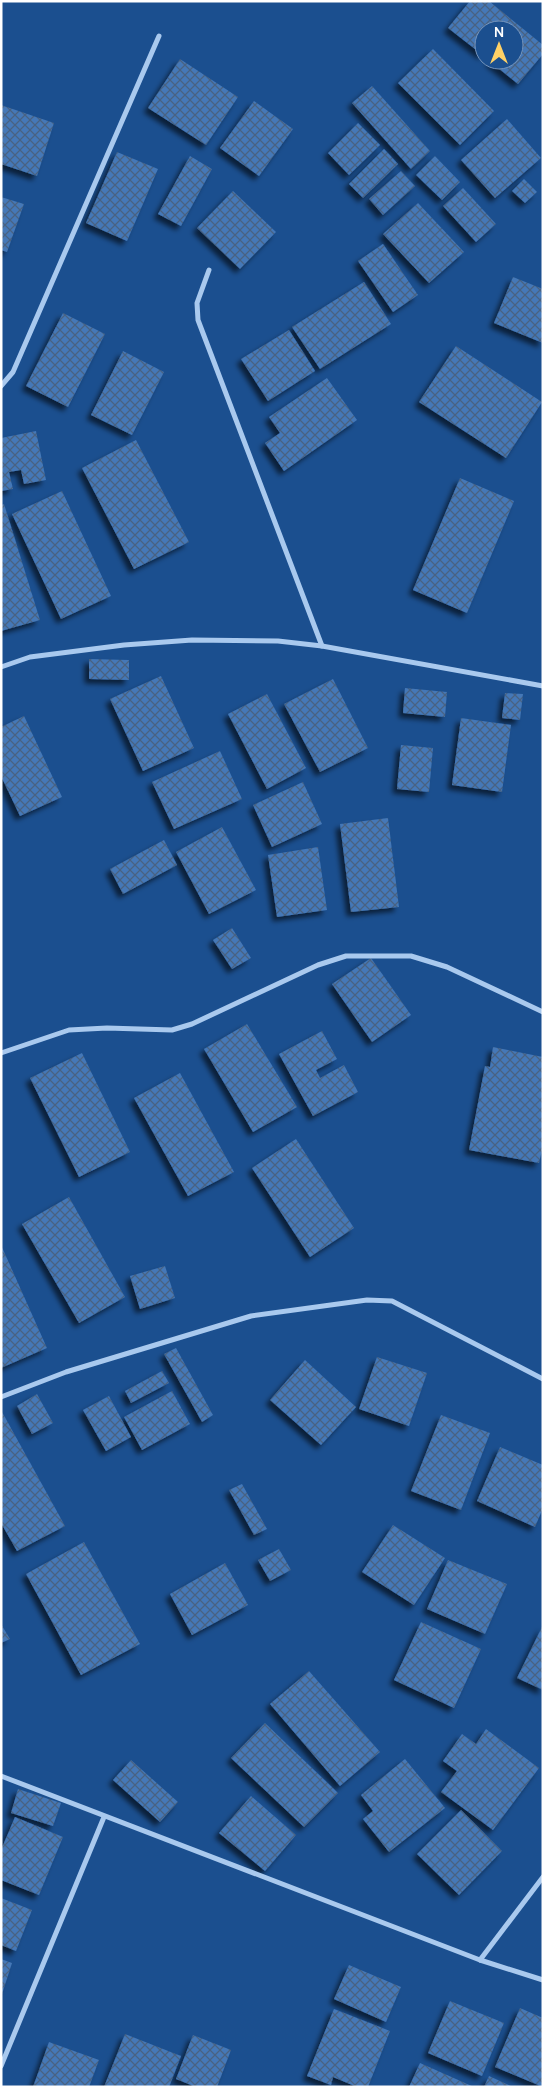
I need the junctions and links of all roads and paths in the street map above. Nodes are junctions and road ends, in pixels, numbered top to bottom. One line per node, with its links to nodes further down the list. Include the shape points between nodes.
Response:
1 (159, 36): 3 (street, via 13,372)
2 (209, 270): 4 (street, via 197,304 198,320)
3 (1, 386)
4 (322, 646): 5 (street, via 278,641 202,640 124,645 30,657); 6 (street)
5 (1, 667)
6 (543, 686)
7 (543, 1012): 8 (street, via 447,967 411,956 346,956 318,965 192,1024 172,1030 69,1030)
8 (1, 1053)
9 (543, 1379): 10 (street, via 392,1302 367,1300 251,1316 66,1372)
10 (1, 1397)
11 (1, 1776): 12 (street)
12 (104, 1816): 14 (street); 16 (street)
13 (543, 1877): 14 (street)
14 (480, 1960): 15 (street)
15 (543, 1980)
16 (1, 2066)

